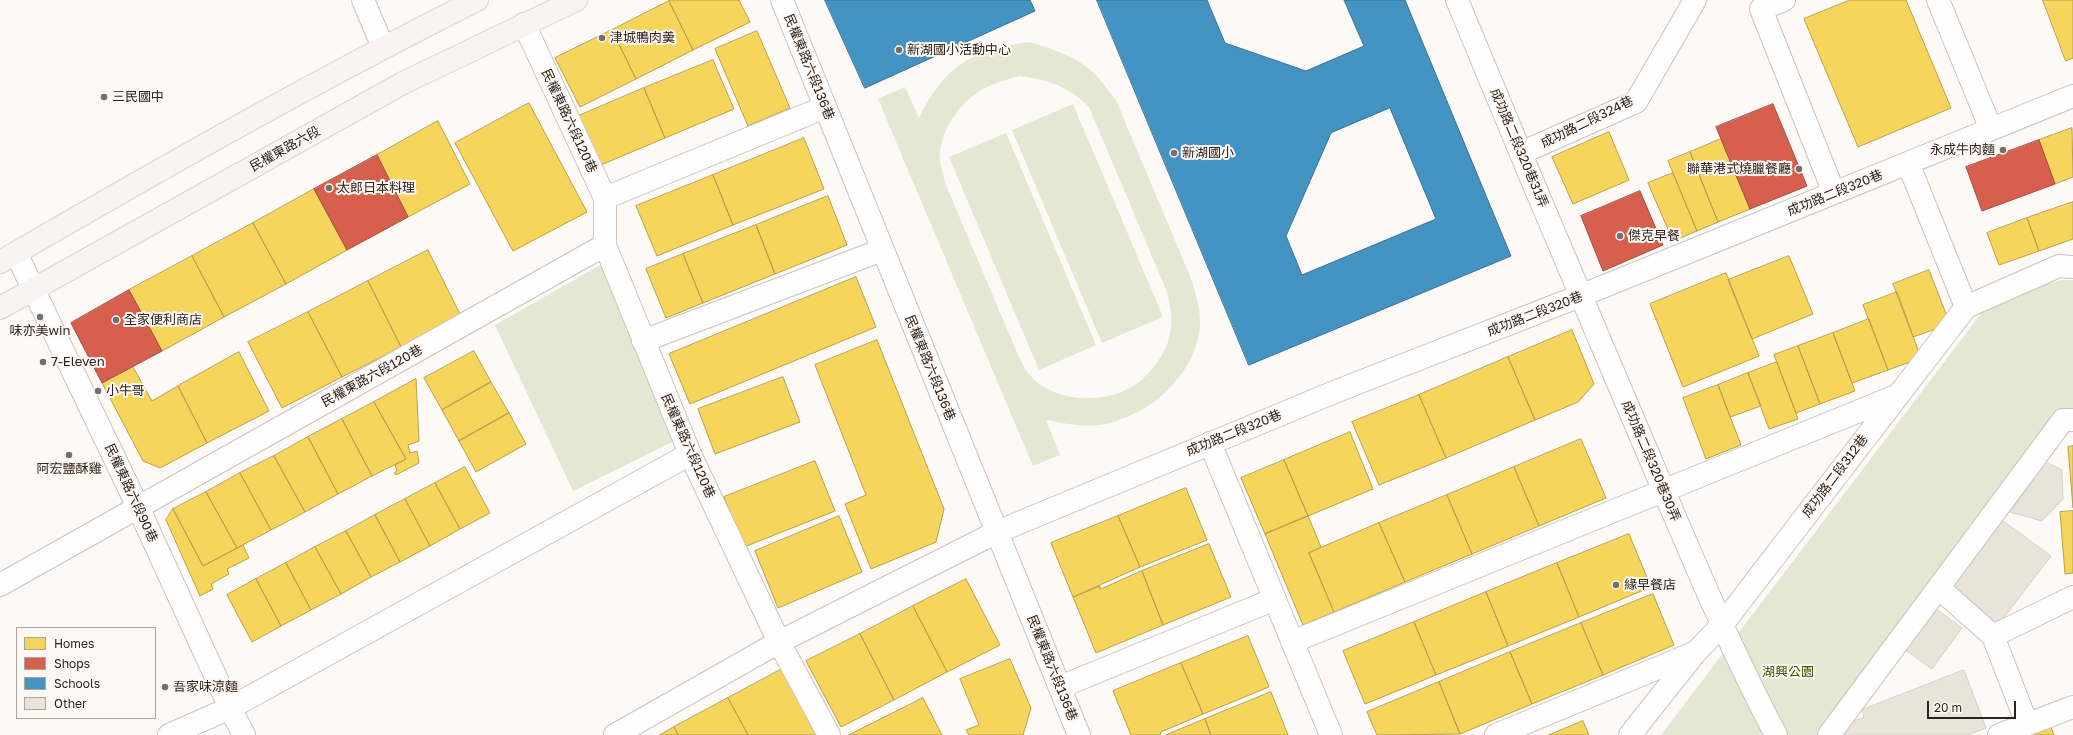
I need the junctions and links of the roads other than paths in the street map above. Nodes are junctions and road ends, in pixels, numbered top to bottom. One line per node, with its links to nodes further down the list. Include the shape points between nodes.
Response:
1 (363, 0): 10 (street)
2 (477, 0): 10 (main road)
3 (576, 0): 9 (main road, 民權東路六段)
4 (782, 0): 12 (street, 民權東路六段136巷)
5 (1457, 0): 14 (street, 成功路二段320巷31弄)
6 (1695, 0): 14 (street, 成功路二段324巷, via 1636,102)
7 (1784, 0): 16 (street, via 1761,9)
8 (1938, 0): 13 (street)
9 (524, 24): 17 (street, 民權東路六段120巷); 22 (main road, 民權東路六段, via 403,84)
10 (383, 47): 20 (main road)
11 (2073, 96): 13 (street, 成功路二段320巷)
12 (825, 107): 17 (street); 19 (street, 民權東路六段136巷)
13 (1991, 129): 15 (street, 成功路二段320巷)
14 (1521, 153): 23 (street, 成功路二段320巷31弄)
15 (1908, 163): 16 (street, 成功路二段320巷); 24 (street)
16 (1834, 193): 23 (street, 成功路二段320巷)
17 (605, 198): 18 (street, 民權東路六段120巷)
18 (605, 245): 26 (street, 民權東路六段120巷); 32 (street, 民權東路六段120巷)
19 (882, 250): 26 (street); 33 (street, 民權東路六段136巷)
20 (8, 257): 22 (street, 民權東路六段90巷)
21 (2073, 266): 24 (street, 成功路二段312巷, via 2058,266)
22 (33, 289): 25 (main road, 民權東路六段); 32 (street, 民權東路六段90巷)
23 (1580, 296): 29 (street, 成功路二段320巷); 31 (street, 成功路二段320巷30弄)
24 (1966, 307): 27 (street, 成功路二段312巷)
25 (0, 308)
26 (643, 341): 30 (street, 民權東路六段120巷)
27 (1897, 395): 31 (street); 38 (street, 成功路二段312巷)
28 (2073, 420): 35 (street, via 2063,420)
29 (1210, 443): 33 (street, 成功路二段320巷); 37 (street)
30 (690, 454): 40 (street, 民權東路六段120巷); 45 (street)
31 (1664, 491): 38 (street, 成功路二段320巷30弄); 41 (street)
32 (138, 507): 34 (street, 民權東路六段120巷); 45 (street, 民權東路六段90巷)
33 (997, 532): 40 (street, 成功路二段320巷); 43 (street, 民權東路六段136巷)
34 (0, 585)
35 (1939, 588): 39 (street); 56 (street)
36 (2073, 597): 39 (street)
37 (1275, 599): 41 (street); 43 (street)
38 (1722, 625): 42 (street, 成功路二段312巷); 55 (street, 成功路二段320巷30弄)
39 (1993, 636): 46 (street)
40 (779, 642): 49 (street, 成功路二段320巷); 50 (street, 民權東路六段120巷)
41 (1292, 642): 52 (street)
42 (1695, 652): 53 (street); 54 (street, 成功路二段312巷)
43 (1060, 688): 51 (street, 民權東路六段136巷)
44 (2073, 707): 46 (street)
45 (230, 708): 47 (street); 48 (street, 民權東路六段90巷)
46 (2027, 724): 57 (street)
47 (169, 735)
48 (244, 735)
49 (615, 735)
50 (829, 735)
51 (1079, 735)
52 (1331, 735)
53 (1496, 735)
54 (1630, 735)
55 (1776, 735)
56 (1830, 735)
57 (1999, 735)

